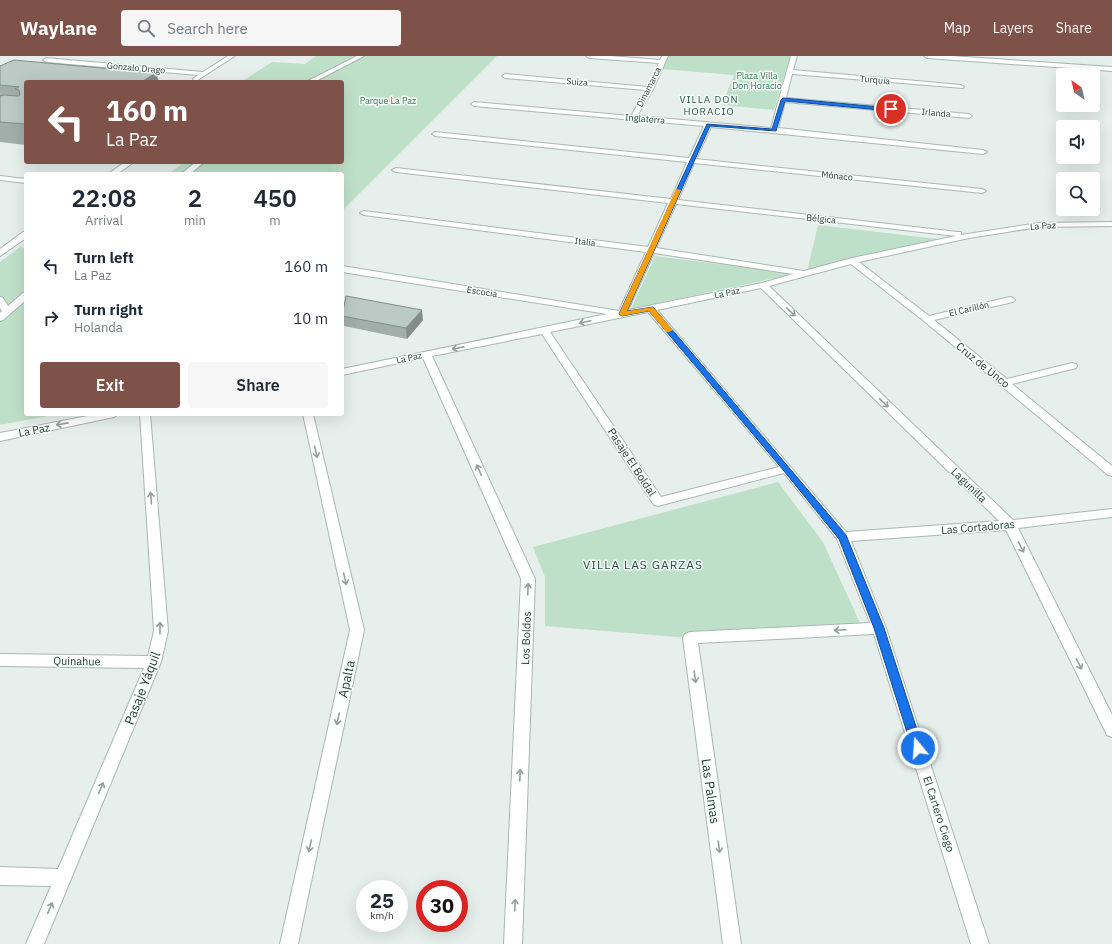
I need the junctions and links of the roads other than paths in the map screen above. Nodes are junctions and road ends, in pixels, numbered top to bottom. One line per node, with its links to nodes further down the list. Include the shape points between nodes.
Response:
1 (56, 56): 8 (street)
2 (232, 56): 12 (street)
3 (361, 56): 15 (street)
4 (589, 56): 7 (street)
5 (794, 56): 11 (street)
6 (926, 56): 10 (street)
7 (664, 59): 17 (street, Dinamarca)
8 (46, 60): 9 (street); 12 (street, Gonzalo Drago)
9 (39, 64)
10 (1112, 69)
11 (790, 72): 16 (street, Turquía); 18 (street)
12 (203, 74): 14 (street)
13 (505, 76): 17 (street, Suiza)
14 (194, 80)
15 (313, 80)
16 (961, 87)
17 (650, 89): 21 (street, Dinamarca)
18 (783, 100): 20 (street, Irlanda); 23 (street)
19 (474, 104): 21 (street, Inglaterra)
20 (969, 116)
21 (633, 118): 22 (street, Inglaterra)
22 (708, 125): 23 (street, Inglaterra); 26 (street)
23 (774, 130): 25 (street, Inglaterra)
24 (434, 134): 26 (street, Mónaco)
25 (982, 152)
26 (692, 160): 34 (street, Mónaco); 35 (street)
27 (127, 164): 30 (street)
28 (198, 164): 31 (street)
29 (396, 170): 35 (street, Bélgica)
30 (115, 172)
31 (188, 172)
32 (0, 178): 33 (street)
33 (24, 181)
34 (982, 191)
35 (673, 203): 39 (street, Bélgica); 40 (street)
36 (364, 213): 40 (street, Italia)
37 (1112, 224): 39 (street, La Paz, via 1039,224)
38 (24, 235): 41 (street)
39 (969, 236): 42 (street, La Paz)
40 (650, 250): 44 (street, Italia); 50 (street)
41 (0, 253)
42 (852, 261): 44 (street, La Paz); 52 (street, Cruz de Unco)
43 (344, 269): 50 (street, Escocia)
44 (806, 274): 45 (street, La Paz)
45 (763, 285): 49 (street, La Paz); 65 (street, Lagunilla, one-way to 65)
46 (24, 297): 51 (street)
47 (0, 300): 51 (street)
48 (1010, 300): 52 (street, El Carillón)
49 (651, 308): 50 (street, La Paz); 62 (street, El Cartero Ciego)
50 (622, 314): 53 (street, La Paz, one-way to 53)
51 (3, 315)
52 (927, 319): 57 (street, Cruz de Unco)
53 (545, 331): 54 (street, La Paz, one-way to 54); 62 (street, Pasaje El Boldal, via 658,502)
54 (426, 354): 56 (street, La Paz); 75 (street, Los Boldos, one-way to 54, via 528,579)
55 (1072, 366): 57 (street)
56 (344, 372)
57 (1005, 383): 63 (street, Cruz de Unco)
58 (104, 416): 61 (street, La Paz, one-way to 61)
59 (145, 416): 69 (street, Pasaje Yáquil, one-way to 59, via 161,631)
60 (308, 416): 74 (street, Apalta, one-way to 74, via 357,630)
61 (0, 437)
62 (787, 469): 66 (street, El Cartero Ciego)
63 (1112, 472)
64 (1112, 513): 65 (street, Las Cortadoras)
65 (1010, 524): 66 (street, Las Cortadoras); 70 (street, Lagunilla, one-way to 70)
66 (843, 537): 67 (street, El Cartero Ciego)
67 (879, 628): 76 (street, Las Palmas, one-way to 76, via 690,638); 77 (street, El Cartero Ciego)
68 (0, 660): 69 (street, Quinahue)
69 (154, 662): 72 (street, Pasaje Yáquil, one-way to 69)
70 (1112, 730)
71 (0, 876): 72 (street)
72 (63, 878): 73 (street, Pasaje Yáquil, one-way to 72)
73 (35, 944)
74 (289, 944)
75 (513, 944)
76 (732, 944)
77 (980, 944)

